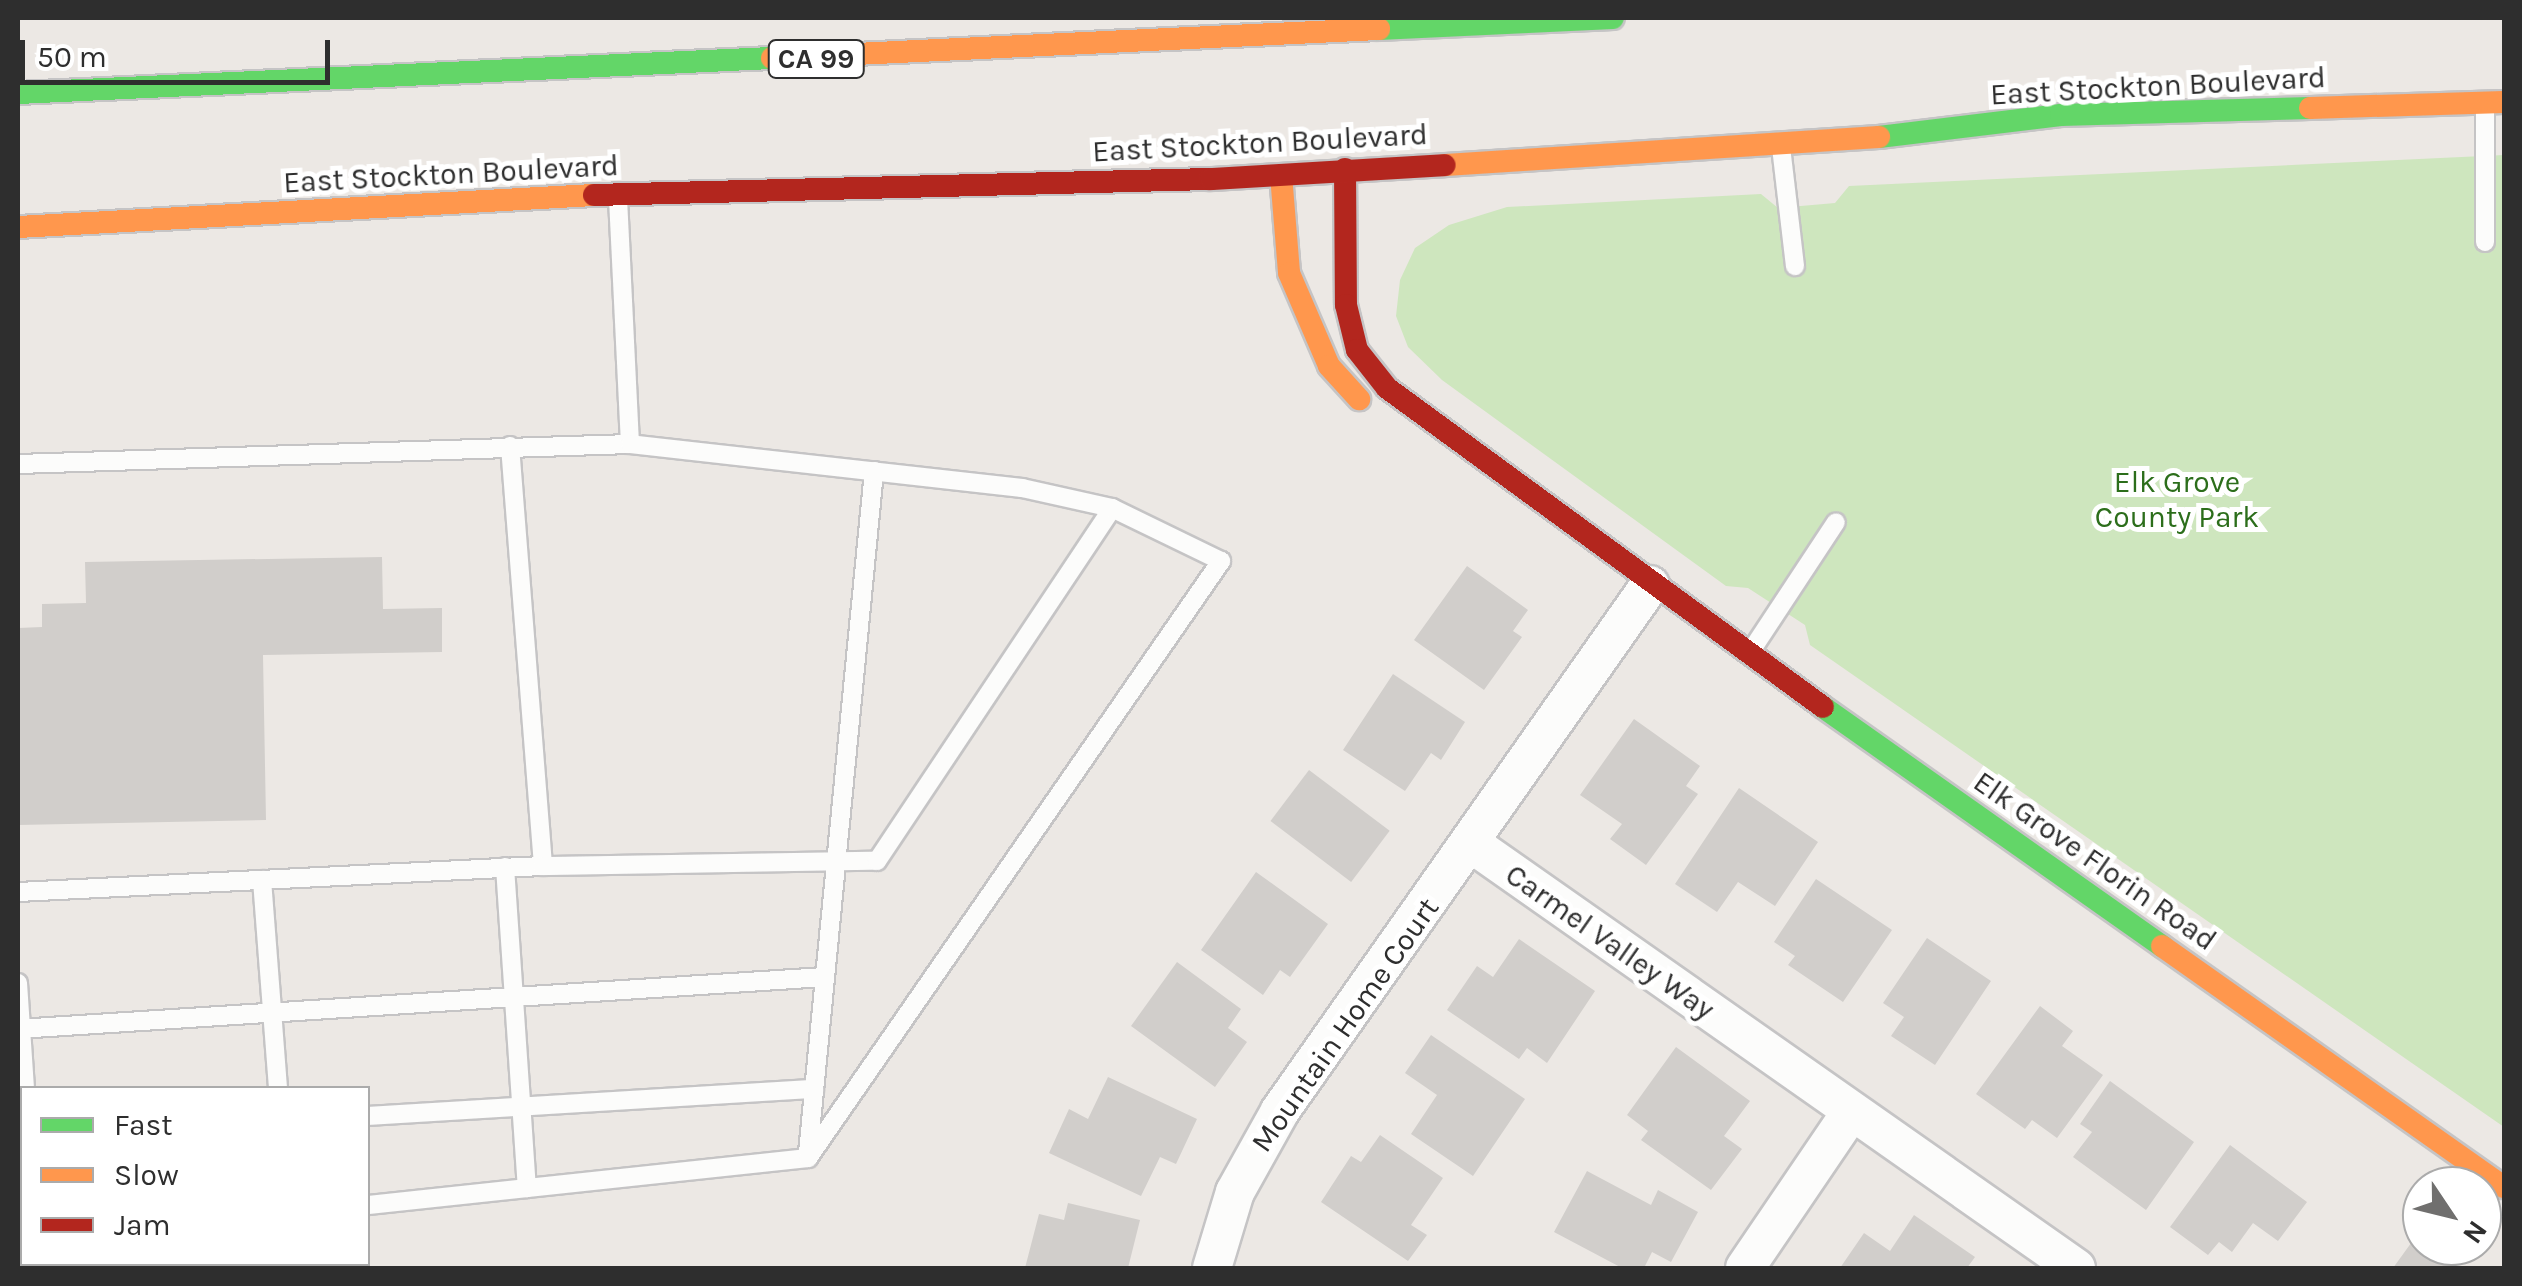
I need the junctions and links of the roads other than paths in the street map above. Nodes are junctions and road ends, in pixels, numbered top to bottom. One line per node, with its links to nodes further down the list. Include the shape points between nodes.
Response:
1 (1613, 18): 2 (main road, CA 99)
2 (18, 93)
3 (2495, 102): 4 (main road, East Stockton Boulevard, via 2061,115); 9 (lane)
4 (1780, 142): 5 (main road, East Stockton Boulevard); 10 (lane)
5 (1345, 170): 6 (main road, East Stockton Boulevard); 19 (main road, Elk Grove Florin Road, via 1346,305 1357,350 1421,416)
6 (1281, 175): 7 (main road, East Stockton Boulevard); 11 (main road, via 1290,274 1306,320 1329,366)
7 (618, 194): 8 (main road, East Stockton Boulevard); 13 (lane)
8 (18, 227)
9 (2485, 242)
10 (1796, 266)
11 (1373, 410)
12 (1413, 439): 19 (main road, Elk Grove Florin Road, via 1533,524)
13 (630, 444): 14 (lane); 16 (lane)
14 (510, 446): 15 (lane); 23 (lane)
15 (18, 464)
16 (874, 471): 17 (lane, via 1022,488); 22 (lane)
17 (1112, 508): 22 (lane, via 877,861); 38 (lane, via 1222,561)
18 (1836, 522): 20 (lane)
19 (1650, 585): 20 (main road, Elk Grove Florin Road); 21 (street)
20 (1749, 653): 39 (main road, Elk Grove Florin Road)
21 (1472, 844): 36 (street, Carmel Valley Way); 42 (street, Mountain Home Court, via 1264,1137 1236,1192)
22 (836, 862): 23 (lane); 27 (lane)
23 (543, 866): 24 (lane)
24 (504, 867): 25 (lane); 29 (lane)
25 (262, 880): 26 (lane); 30 (lane)
26 (18, 892)
27 (824, 977): 29 (lane); 34 (lane)
28 (18, 983): 31 (lane)
29 (515, 996): 30 (lane); 35 (lane)
30 (275, 1011): 31 (lane); 33 (lane)
31 (19, 1028): 32 (lane)
32 (25, 1086)
33 (278, 1086)
34 (814, 1089): 35 (lane); 38 (lane)
35 (521, 1106): 37 (lane); 40 (lane)
36 (1852, 1112): 43 (street); 44 (street, Carmel Valley Way)
37 (370, 1116)
38 (808, 1158): 40 (lane)
39 (2504, 1187)
40 (527, 1188): 41 (lane)
41 (370, 1205)
42 (1212, 1268)
43 (1746, 1268)
44 (2076, 1268)

